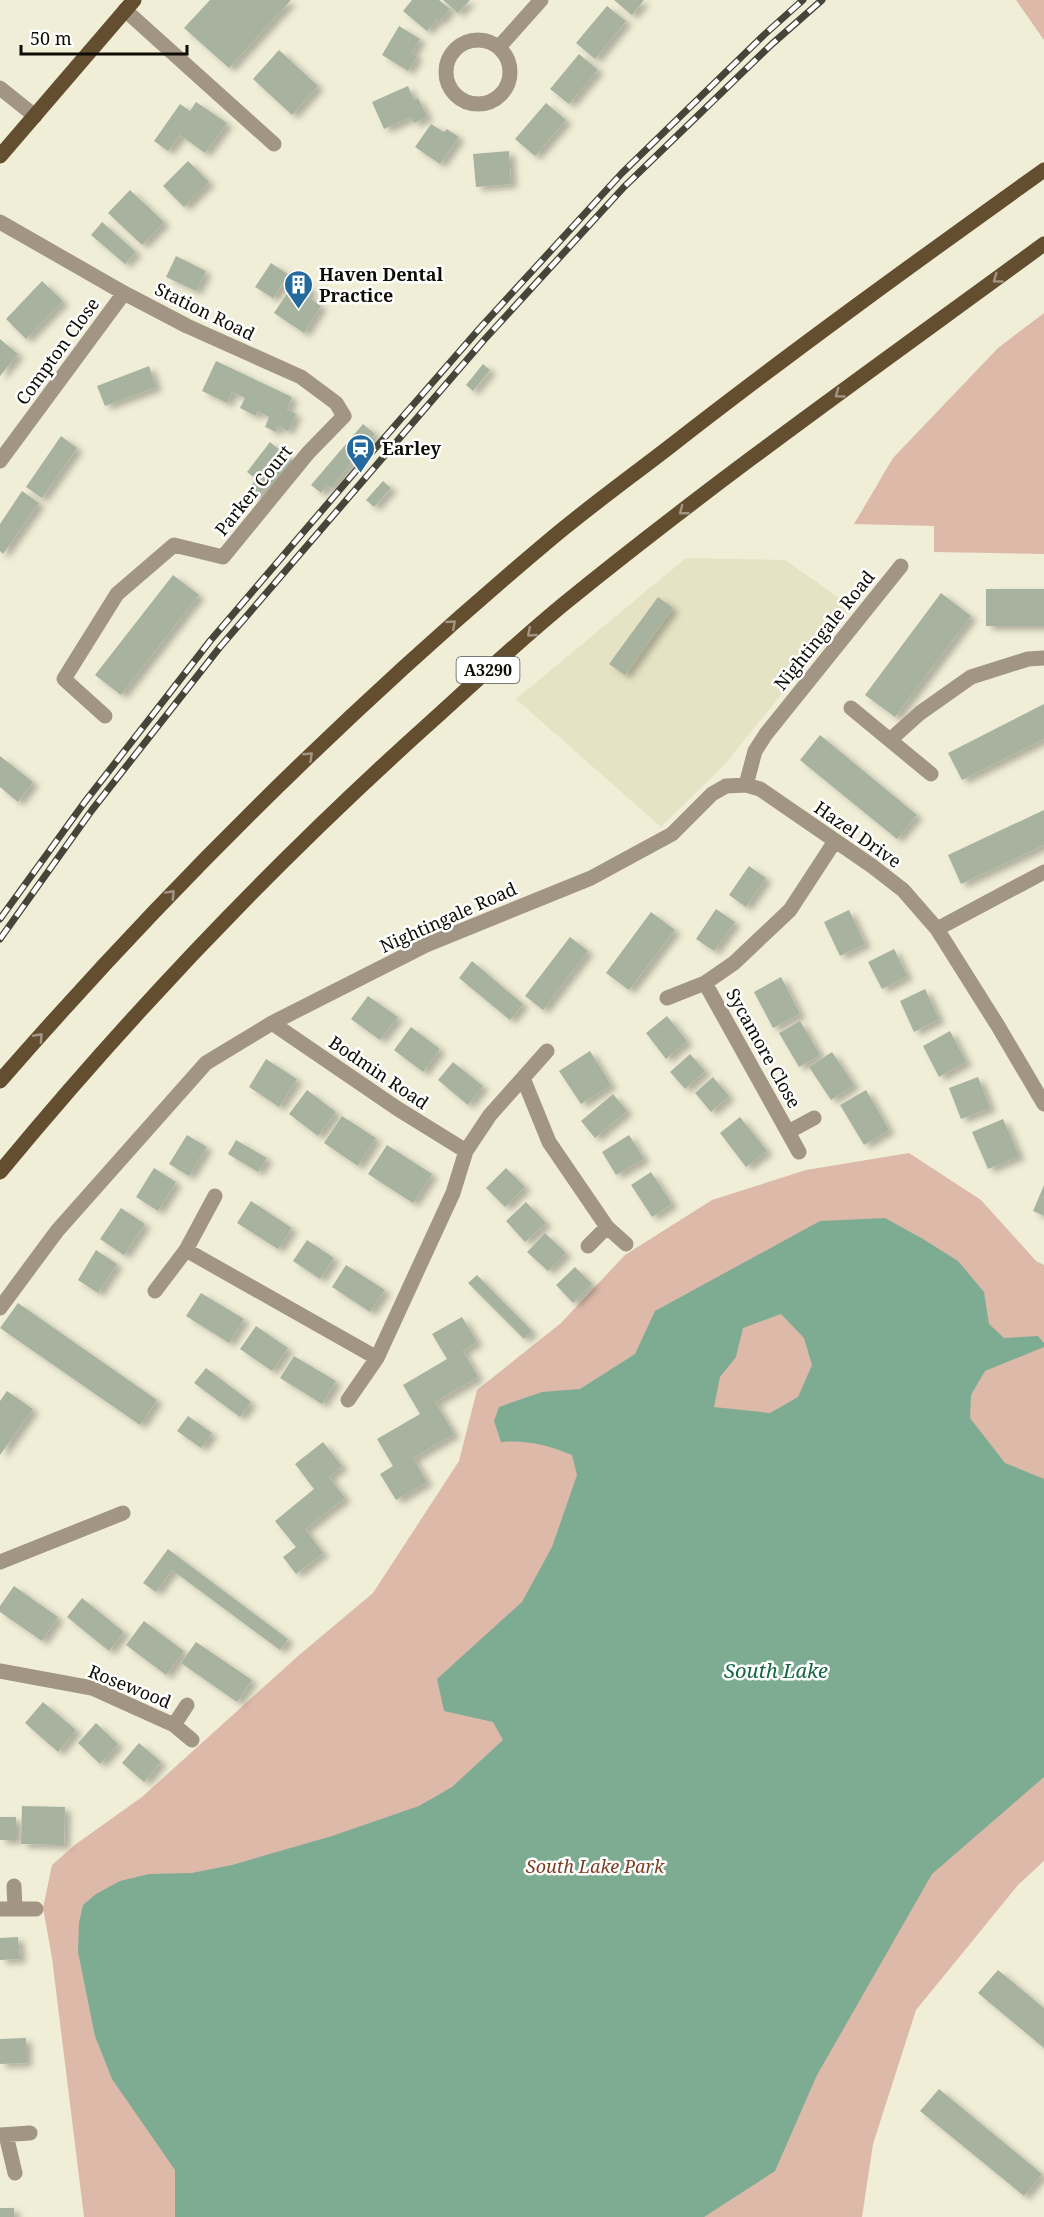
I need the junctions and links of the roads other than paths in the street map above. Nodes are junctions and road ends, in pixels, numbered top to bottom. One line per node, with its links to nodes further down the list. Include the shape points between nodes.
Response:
1 (541, 0): 3 (street)
2 (130, 5): 5 (main road); 6 (street)
3 (499, 47): 3 (street, via 510,64 502,94 481,104 466,102 453,92 446,71 455,50 471,40 489,41)
4 (0, 88): 5 (street)
5 (35, 116): 7 (main road)
6 (274, 144)
7 (0, 156)
8 (1044, 170): 29 (main road, one-way to 8, via 207,855 288,774 440,634 555,536 746,387)
9 (0, 222): 11 (street, Station Road)
10 (1044, 244): 35 (main road, A3290, one-way to 35, via 727,476 502,657 339,807 212,934 73,1084)
11 (124, 293): 12 (street, Station Road, via 301,377 336,403 344,416); 13 (street, Compton Close)
12 (308, 453): 17 (street, Parker Court, via 223,557 174,545 117,594 64,679)
13 (0, 461)
14 (901, 567): 20 (street, Nightingale Road, via 766,734 755,751)
15 (1044, 658): 18 (street, via 1028,659 971,677)
16 (851, 708): 18 (street)
17 (105, 716)
18 (890, 741): 19 (street)
19 (931, 774)
20 (746, 785): 21 (street, Hazel Drive, via 760,789); 26 (street, Nightingale Road, via 726,786 712,794 672,834 591,878 426,945)
21 (835, 841): 23 (street, Hazel Drive, via 903,890); 24 (street, Sycamore Close, via 790,910 734,963)
22 (1044, 872): 23 (street)
23 (937, 929): 30 (street, Hazel Drive)
24 (705, 982): 25 (street, Sycamore Close); 32 (street, Sycamore Close)
25 (667, 998)
26 (272, 1023): 33 (street, Bodmin Road); 42 (street, Nightingale Road, via 206,1064 57,1231)
27 (548, 1051): 28 (street)
28 (523, 1078): 33 (street, via 490,1115); 37 (street, via 549,1142)
29 (0, 1081)
30 (1044, 1104)
31 (814, 1118): 32 (street, Sycamore Close)
32 (788, 1131): 34 (street, Sycamore Close)
33 (466, 1151): 43 (street, via 453,1193)
34 (799, 1152)
35 (0, 1172)
36 (215, 1196): 40 (street)
37 (607, 1227): 38 (street); 39 (street)
38 (626, 1244)
39 (588, 1246)
40 (186, 1250): 41 (street); 43 (street)
41 (155, 1291)
42 (0, 1308)
43 (378, 1359): 44 (street)
44 (348, 1400)
45 (123, 1513): 46 (street)
46 (0, 1562)
47 (0, 1671): 49 (street, Rosewood, via 92,1688)
48 (187, 1705): 49 (street, Rosewood)
49 (174, 1725): 50 (street, Rosewood)
50 (192, 1740)
51 (14, 1886): 52 (street)
52 (7, 1908): 53 (street)
53 (36, 1909)
54 (30, 2133): 55 (street)
55 (3, 2135): 56 (street)
56 (15, 2173)

